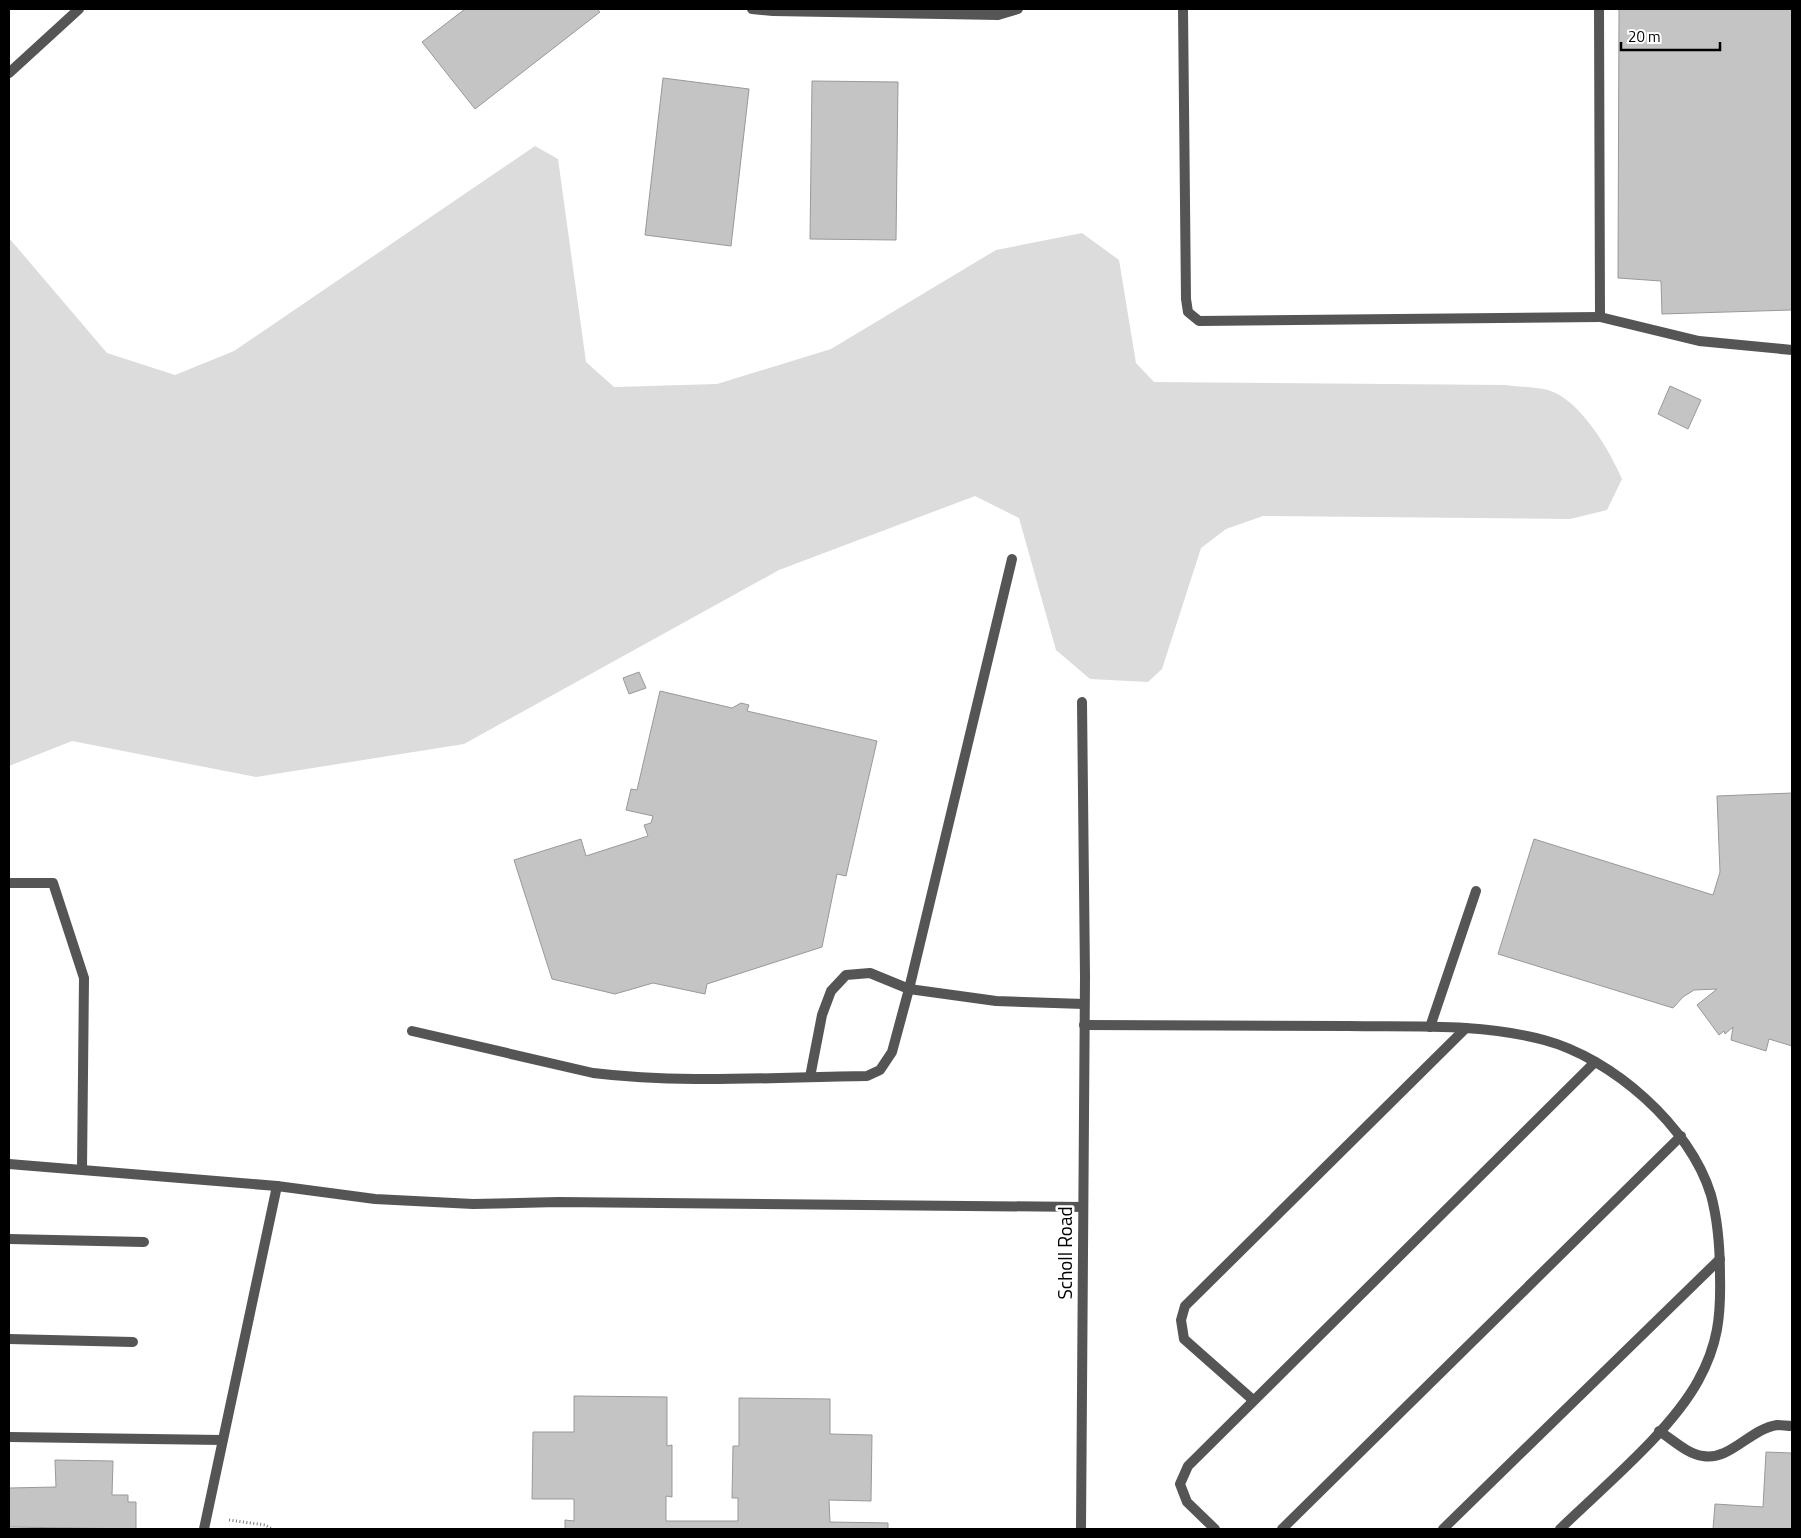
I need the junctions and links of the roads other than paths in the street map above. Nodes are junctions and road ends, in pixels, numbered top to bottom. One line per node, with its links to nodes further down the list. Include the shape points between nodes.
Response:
1 (79, 9): 6 (street)
2 (752, 9): 3 (street, via 998,15)
3 (1018, 9)
4 (1183, 9): 7 (street, via 1186,299 1188,312 1199,321)
5 (1599, 9): 7 (street)
6 (9, 73)
7 (1600, 317): 8 (street, via 1699,341)
8 (1792, 350)
9 (1012, 559): 13 (street)
10 (1082, 702): 14 (street, Scholl Road)
11 (9, 883): 23 (street, via 53,883 84,978)
12 (1476, 891): 16 (street)
13 (909, 988): 14 (street, via 996,1001); 20 (street, via 892,1052 880,1070 867,1076); 20 (street, via 870,973 846,975 831,992 822,1015)
14 (1084, 1004): 15 (street, Scholl Road)
15 (1084, 1024): 16 (street); 25 (street, Scholl Road)
16 (1430, 1027): 17 (street)
17 (1466, 1028): 19 (street, via 1542,1040 1570,1048); 31 (street, via 1185,1306 1181,1320 1184,1339)
18 (412, 1031): 20 (street, via 593,1074 619,1077 765,1079)
19 (1595, 1062): 21 (street, via 1630,1086); 31 (street)
20 (810, 1076)
21 (1681, 1136): 28 (street, via 1710,1193 1719,1232); 39 (street)
22 (9, 1164): 23 (street)
23 (82, 1169): 24 (street)
24 (277, 1186): 25 (street, via 375,1199 473,1204); 35 (street)
25 (1083, 1207): 37 (street, Scholl Road)
26 (9, 1239): 27 (street)
27 (144, 1242)
28 (1720, 1259): 33 (street, via 1721,1317 1712,1352 1697,1384); 40 (street)
29 (9, 1339): 30 (street)
30 (133, 1342)
31 (1252, 1400): 38 (street, via 1188,1466 1180,1484 1187,1502)
32 (1792, 1426): 33 (street, via 1776,1425 1750,1436 1720,1456 1702,1456)
33 (1659, 1431): 41 (street)
34 (9, 1437): 35 (street)
35 (222, 1440): 36 (street)
36 (204, 1529)
37 (1081, 1529)
38 (1215, 1529)
39 (1282, 1529)
40 (1443, 1529)
41 (1560, 1529)

